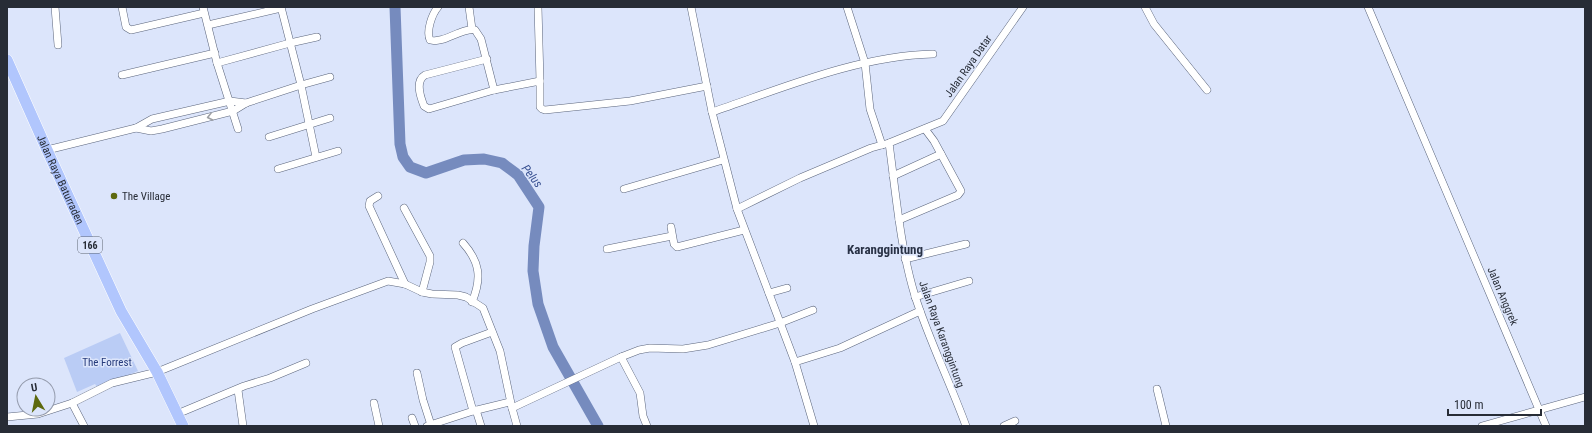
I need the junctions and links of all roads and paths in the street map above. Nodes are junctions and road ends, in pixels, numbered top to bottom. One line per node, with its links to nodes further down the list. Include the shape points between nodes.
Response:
1 (55, 7): 17 (street)
2 (122, 7): 12 (street, via 126,27 131,30)
3 (282, 7): 13 (street); 16 (street)
4 (438, 7): 14 (street, via 428,32 430,40)
5 (469, 7): 14 (street)
6 (538, 7): 26 (street)
7 (691, 7): 28 (street)
8 (847, 7): 23 (street, Jalan Raya Karanggintung)
9 (1023, 7): 41 (street, Jalan Raya Datar, via 943,121)
10 (1145, 7): 30 (street, via 1154,24)
11 (1368, 7): 85 (street, Jalan Anggrek)
12 (204, 10): 13 (street)
13 (208, 25): 18 (street)
14 (472, 30): 20 (street, via 477,32 481,39)
15 (317, 37): 16 (street)
16 (291, 43): 22 (street); 27 (street)
17 (58, 45)
18 (215, 53): 22 (street); 24 (street)
19 (933, 54): 23 (street, via 893,57)
20 (487, 59): 29 (street); 29 (street, via 425,75 419,80 419,86 424,106 429,109)
21 (7, 60): 44 (main road, Jalan Raya Baturraden / 166)
22 (217, 63): 31 (street)
23 (865, 63): 34 (street); 43 (street, Jalan Raya Karanggintung, via 870,109)
24 (122, 75)
25 (330, 77): 27 (street)
26 (540, 81): 28 (street, via 540,107 545,110 630,101); 29 (street)
27 (301, 85): 32 (street); 37 (street)
28 (707, 86): 34 (street)
29 (494, 90)
30 (1207, 90)
31 (230, 101): 32 (street); 33 (street); 35 (street)
32 (246, 103): 33 (street)
33 (233, 110): 39 (street, one-way to 39); 40 (street)
34 (712, 112): 48 (street)
35 (157, 118): 38 (street); 39 (street)
36 (330, 118): 37 (street)
37 (309, 125): 42 (street); 47 (street)
38 (136, 128): 39 (street, via 151,131); 44 (street)
39 (160, 129)
40 (238, 129)
41 (925, 129): 43 (street); 46 (street)
42 (269, 137)
43 (886, 144): 50 (street, Jalan Raya Karanggintung); 54 (street, via 800,178)
44 (47, 150): 77 (main road, Jalan Raya Baturraden / 166, via 121,312)
45 (338, 151): 47 (street)
46 (942, 154): 50 (street); 55 (street, via 960,187 960,193)
47 (316, 158): 49 (street)
48 (723, 160): 51 (street); 54 (street)
49 (278, 169)
50 (894, 176): 55 (street, Jalan Raya Karanggintung)
51 (624, 190)
52 (378, 196): 64 (street, via 370,201 369,206)
53 (404, 208): 66 (street, via 430,256)
54 (737, 209): 57 (street)
55 (900, 220): 62 (street, Jalan Raya Karanggintung)
56 (671, 227): 58 (street)
57 (744, 230): 58 (street, via 677,247); 67 (street)
58 (672, 236): 61 (street)
59 (463, 243): 69 (street, via 476,262 478,274)
60 (966, 244): 62 (street)
61 (606, 249)
62 (905, 259): 68 (street, Jalan Raya Karanggintung)
63 (968, 281): 68 (street)
64 (405, 284): 66 (street); 77 (street, via 388,281 379,284)
65 (787, 288): 67 (street)
66 (422, 292): 69 (street, via 458,295)
67 (769, 293): 72 (street)
68 (915, 297): 71 (street, Jalan Raya Karanggintung)
69 (472, 302): 73 (street, via 483,308)
70 (813, 310): 72 (street)
71 (920, 311): 75 (street, via 840,348); 92 (street, Jalan Raya Karanggintung)
72 (780, 323): 74 (street, via 700,346 683,349 650,348); 75 (street)
73 (492, 332): 84 (street, via 500,351); 86 (street, via 454,347)
74 (621, 357): 84 (street, via 558,387); 100 (street, via 640,393)
75 (795, 362): 101 (street)
76 (306, 363): 80 (street)
77 (157, 372): 82 (street, via 112,383); 87 (main road, Jalan Raya Baturraden / 166)
78 (418, 373): 91 (street)
79 (1157, 389): 103 (street)
80 (238, 390): 87 (street); 95 (street)
81 (1585, 397): 85 (street)
82 (72, 403): 88 (street, via 38,414); 93 (street)
83 (374, 403): 96 (street)
84 (511, 405): 86 (street); 99 (street)
85 (1539, 409): 104 (street); 105 (street, Jalan Anggrek)
86 (474, 410): 91 (street); 98 (street)
87 (177, 414): 94 (main road, Jalan Raya Baturraden / 166)
88 (7, 417)
89 (412, 418): 97 (street)
90 (1015, 422): 102 (street)
91 (429, 425)
92 (963, 425)
93 (84, 426)
94 (183, 426)
95 (243, 426)
96 (379, 426)
97 (415, 426)
98 (481, 426)
99 (517, 426)
100 (647, 426)
101 (814, 426)
102 (1004, 426)
103 (1166, 426)
104 (1482, 426)
105 (1546, 426)

